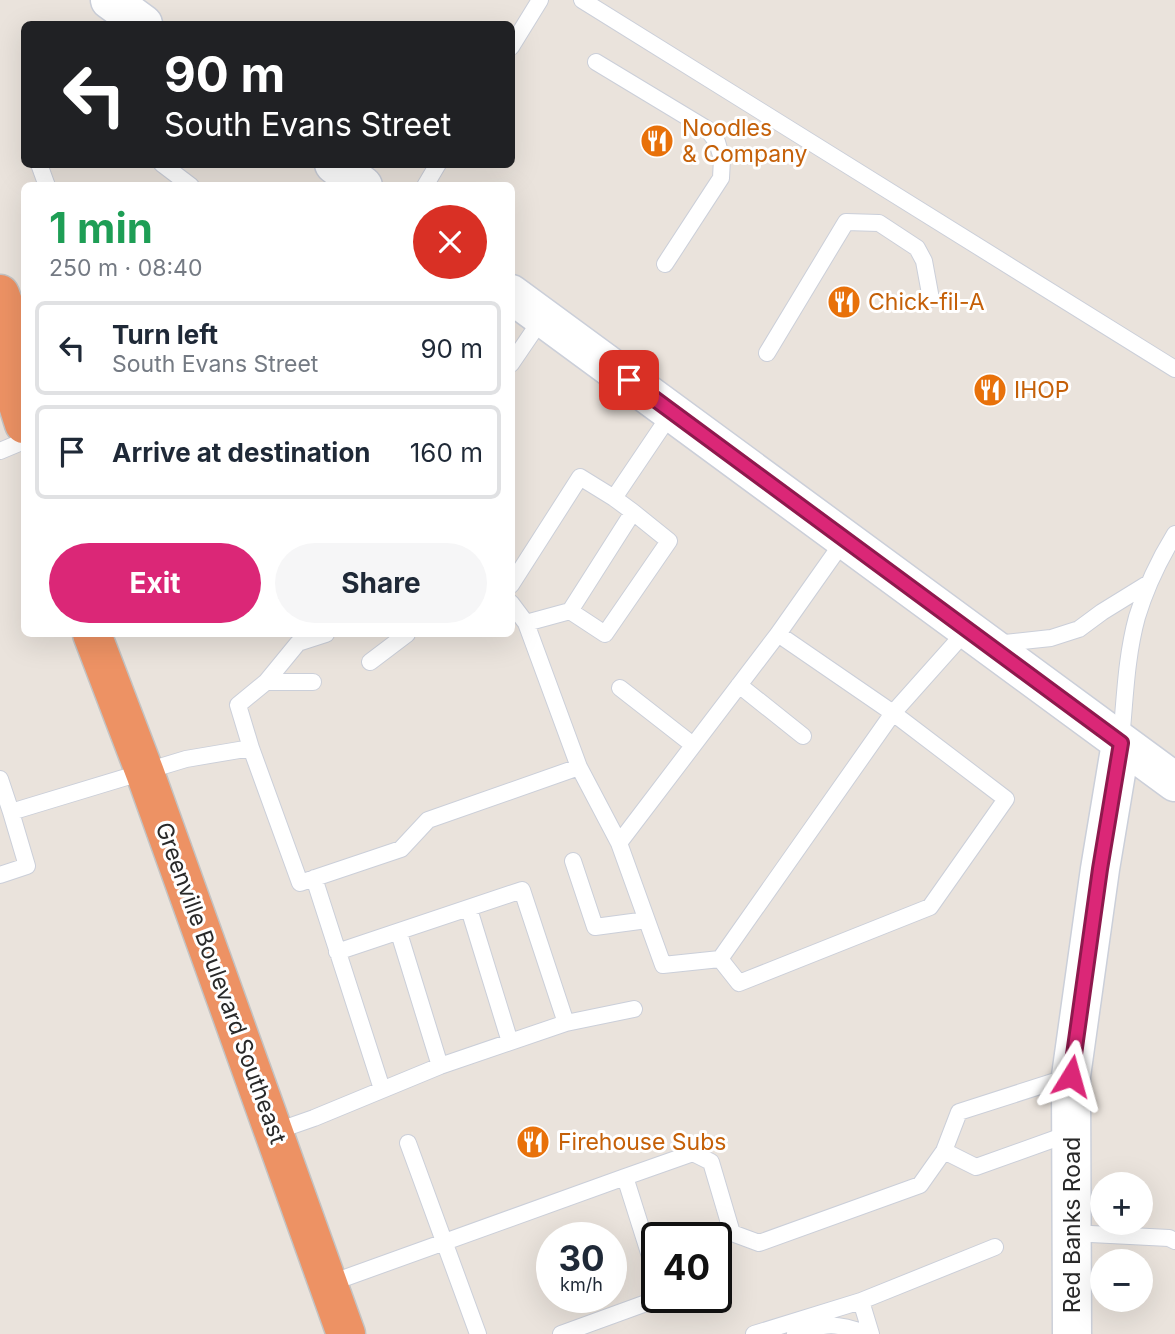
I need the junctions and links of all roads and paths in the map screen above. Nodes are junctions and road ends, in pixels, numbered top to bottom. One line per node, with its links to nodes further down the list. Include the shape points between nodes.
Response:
1 (540, 0): 5 (lane)
2 (582, 0): 19 (lane)
3 (110, 5): 4 (main road)
4 (138, 21)
5 (515, 41)
6 (596, 62): 11 (lane, via 707,129 717,142 721,178)
7 (167, 168): 9 (lane)
8 (339, 168): 10 (main road)
9 (186, 182)
10 (358, 182)
11 (665, 264)
12 (0, 294): 17 (highway, via 9,319)
13 (515, 297): 15 (main road)
14 (931, 299): 16 (lane, via 917,248 879,223 846,222)
15 (543, 317): 18 (lane); 20 (main road)
16 (767, 353)
17 (9, 354): 21 (highway)
18 (515, 358)
19 (1175, 369)
20 (672, 412): 23 (lane); 26 (main road)
21 (17, 422): 22 (lane)
22 (0, 451)
23 (614, 498): 24 (lane); 27 (lane, via 580,477)
24 (633, 512): 30 (lane); 30 (lane, via 668,541 605,634)
25 (1175, 534): 28 (lane)
26 (845, 539): 32 (lane); 33 (main road)
27 (515, 579)
28 (1149, 583): 33 (lane, via 1079,629 1051,638); 44 (lane, via 1128,666)
29 (515, 608): 31 (lane)
30 (570, 611): 31 (lane)
31 (526, 623): 47 (lane)
32 (778, 634): 40 (lane); 42 (lane)
33 (978, 636): 42 (lane); 44 (main road)
34 (96, 637): 48 (highway, Greenville Boulevard Southeast)
35 (317, 637): 38 (lane, via 298,643)
36 (402, 637): 37 (lane)
37 (370, 662)
38 (266, 682): 39 (lane); 46 (lane, via 238,705)
39 (313, 682)
40 (739, 685): 43 (lane); 45 (lane)
41 (620, 688): 45 (lane)
42 (893, 713): 60 (lane); 60 (lane, via 1006,799 930,907 739,983)
43 (803, 736)
44 (1121, 743): 50 (main road); 65 (main road, Red Banks Road)
45 (693, 745): 52 (lane)
46 (251, 748): 48 (lane, via 186,759); 55 (lane, via 300,883)
47 (579, 766): 52 (lane); 55 (lane, via 428,820 401,849)
48 (145, 773): 51 (lane); 67 (highway, Greenville Boulevard Southeast)
49 (0, 779): 51 (lane)
50 (1175, 782)
51 (11, 812): 54 (lane, via 27,866)
52 (619, 843): 57 (lane)
53 (573, 862): 57 (lane, via 595,927)
54 (0, 875)
55 (314, 878): 59 (lane)
56 (469, 909): 58 (lane); 62 (lane, via 522,890); 63 (lane)
57 (647, 920): 60 (lane, via 663,965)
58 (399, 933): 59 (lane); 64 (lane)
59 (337, 952): 66 (lane)
60 (720, 959)
61 (634, 1009): 62 (lane)
62 (566, 1023): 63 (lane)
63 (510, 1042): 64 (lane)
64 (440, 1066): 66 (lane)
65 (1071, 1076): 68 (main road, Red Banks Road); 70 (lane, via 959,1112)
66 (382, 1089): 67 (lane)
67 (274, 1132): 77 (highway, Greenville Boulevard Southeast)
68 (1071, 1133): 70 (lane, via 976,1167); 73 (main road, Red Banks Road)
69 (408, 1143): 75 (lane)
70 (944, 1151): 71 (lane, via 920,1185 759,1243 732,1233 710,1162 693,1153)
71 (625, 1177): 72 (lane); 75 (lane)
72 (641, 1228)
73 (1071, 1233): 74 (lane); 86 (main road, Red Banks Road)
74 (1173, 1236)
75 (443, 1243): 77 (lane); 81 (lane)
76 (995, 1247): 78 (lane)
77 (328, 1284): 80 (highway, Greenville Boulevard Southeast)
78 (860, 1301): 83 (lane); 85 (lane)
79 (641, 1305): 82 (lane)
80 (346, 1334)
81 (478, 1334)
82 (561, 1334)
83 (754, 1334)
84 (795, 1334): 85 (lane, via 831,1324)
85 (870, 1334)
86 (1072, 1334)

